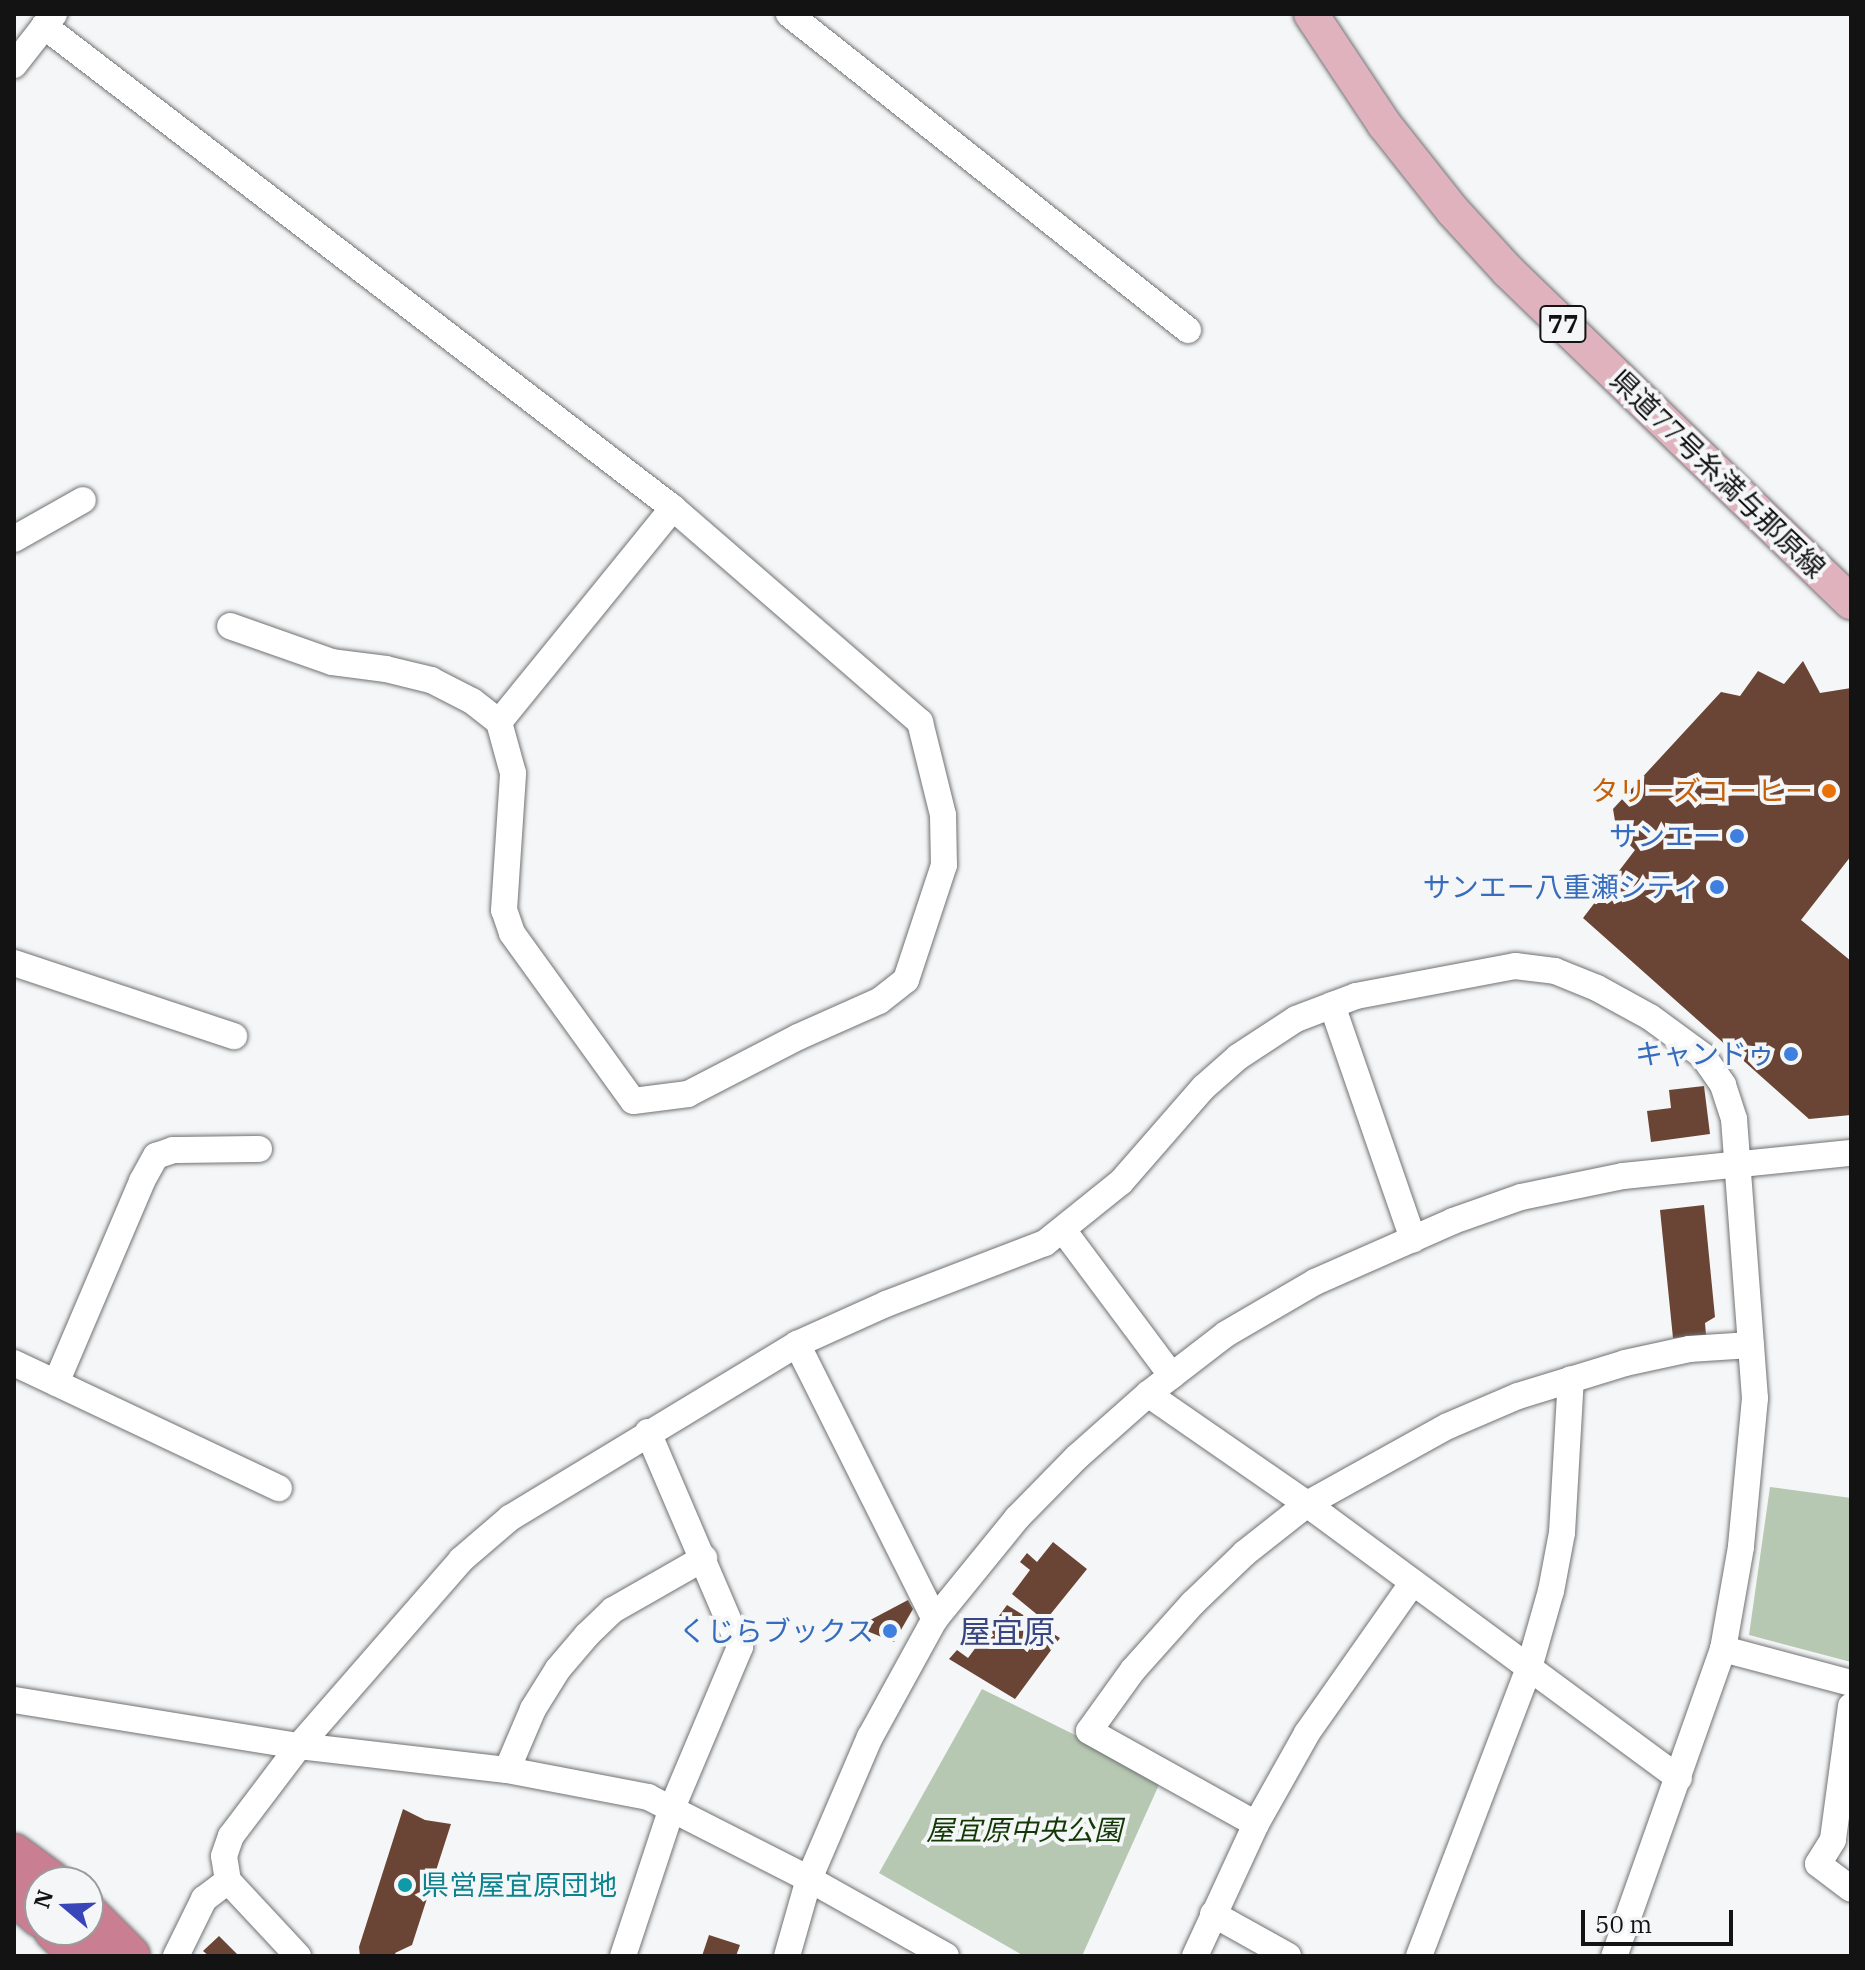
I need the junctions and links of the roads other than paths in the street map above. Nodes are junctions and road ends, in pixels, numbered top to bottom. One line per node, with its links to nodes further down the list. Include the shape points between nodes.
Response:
1 (789, 14): 5 (street)
2 (1314, 16): 9 (main road, 県道77号糸満与那原線 / 77, via 1384,124 1471,231)
3 (49, 20): 4 (street); 7 (street)
4 (14, 65)
5 (1188, 330)
6 (83, 500): 8 (street)
7 (673, 508): 11 (street); 11 (street, via 920,722 943,815 944,865 906,980 879,1001 688,1094 633,1101 512,933 504,910 513,773)
8 (14, 539)
9 (1851, 602)
10 (230, 626): 11 (street, via 332,662 431,680)
11 (499, 722)
12 (14, 963): 14 (street)
13 (1332, 1005): 17 (street, via 1515,966 1555,971 1650,1017 1703,1056 1723,1085 1734,1119); 18 (street, via 1296,1019 1238,1057 1204,1087 1121,1182); 19 (street)
14 (234, 1036)
15 (259, 1149): 25 (street, via 199,1148 156,1156)
16 (1851, 1153): 17 (street)
17 (1737, 1162): 19 (street, via 1623,1176 1521,1197); 21 (street)
18 (1063, 1230): 20 (street, via 990,1267 886,1304); 23 (street)
19 (1413, 1239): 23 (street, via 1315,1282 1226,1334)
20 (797, 1344): 27 (street); 32 (street)
21 (1751, 1345): 24 (street, via 1689,1349); 33 (street, via 1755,1398 1750,1475)
22 (14, 1363): 25 (street)
23 (1172, 1376): 26 (street)
24 (1571, 1379): 29 (street, via 1448,1426); 34 (street, via 1562,1533)
25 (56, 1383): 28 (street)
26 (1148, 1394): 29 (street); 32 (street, via 1017,1518)
27 (648, 1432): 30 (street); 38 (street, via 510,1518 461,1560)
28 (279, 1488)
29 (1307, 1504): 31 (street); 42 (street, via 1193,1603 1133,1670 1089,1731)
30 (704, 1558): 39 (street, via 634,1596 587,1635 533,1709); 41 (street, via 740,1647)
31 (1413, 1582): 34 (street); 42 (street, via 1307,1733)
32 (935, 1619): 45 (street, via 870,1737)
33 (1723, 1649): 35 (street); 40 (street)
34 (1529, 1668): 40 (street); 59 (street)
35 (1851, 1683)
36 (14, 1700): 38 (street)
37 (1851, 1706): 47 (street, via 1833,1840 1818,1864)
38 (299, 1746): 39 (street); 46 (street, via 231,1836 224,1856)
39 (507, 1770): 41 (street, via 648,1797)
40 (1679, 1778): 50 (street)
41 (672, 1808): 45 (street); 54 (street)
42 (1256, 1824): 48 (street)
43 (14, 1854): 44 (highway)
44 (30, 1866)
45 (809, 1879): 55 (street); 56 (street)
46 (228, 1881): 51 (street); 53 (street, via 204,1899)
47 (1851, 1889)
48 (1213, 1914): 57 (street); 58 (street)
49 (104, 1930): 52 (highway)
50 (1623, 1953)
51 (295, 1955)
52 (130, 1956)
53 (176, 1956)
54 (623, 1956)
55 (787, 1956)
56 (946, 1956)
57 (1195, 1956)
58 (1288, 1956)
59 (1419, 1956)

